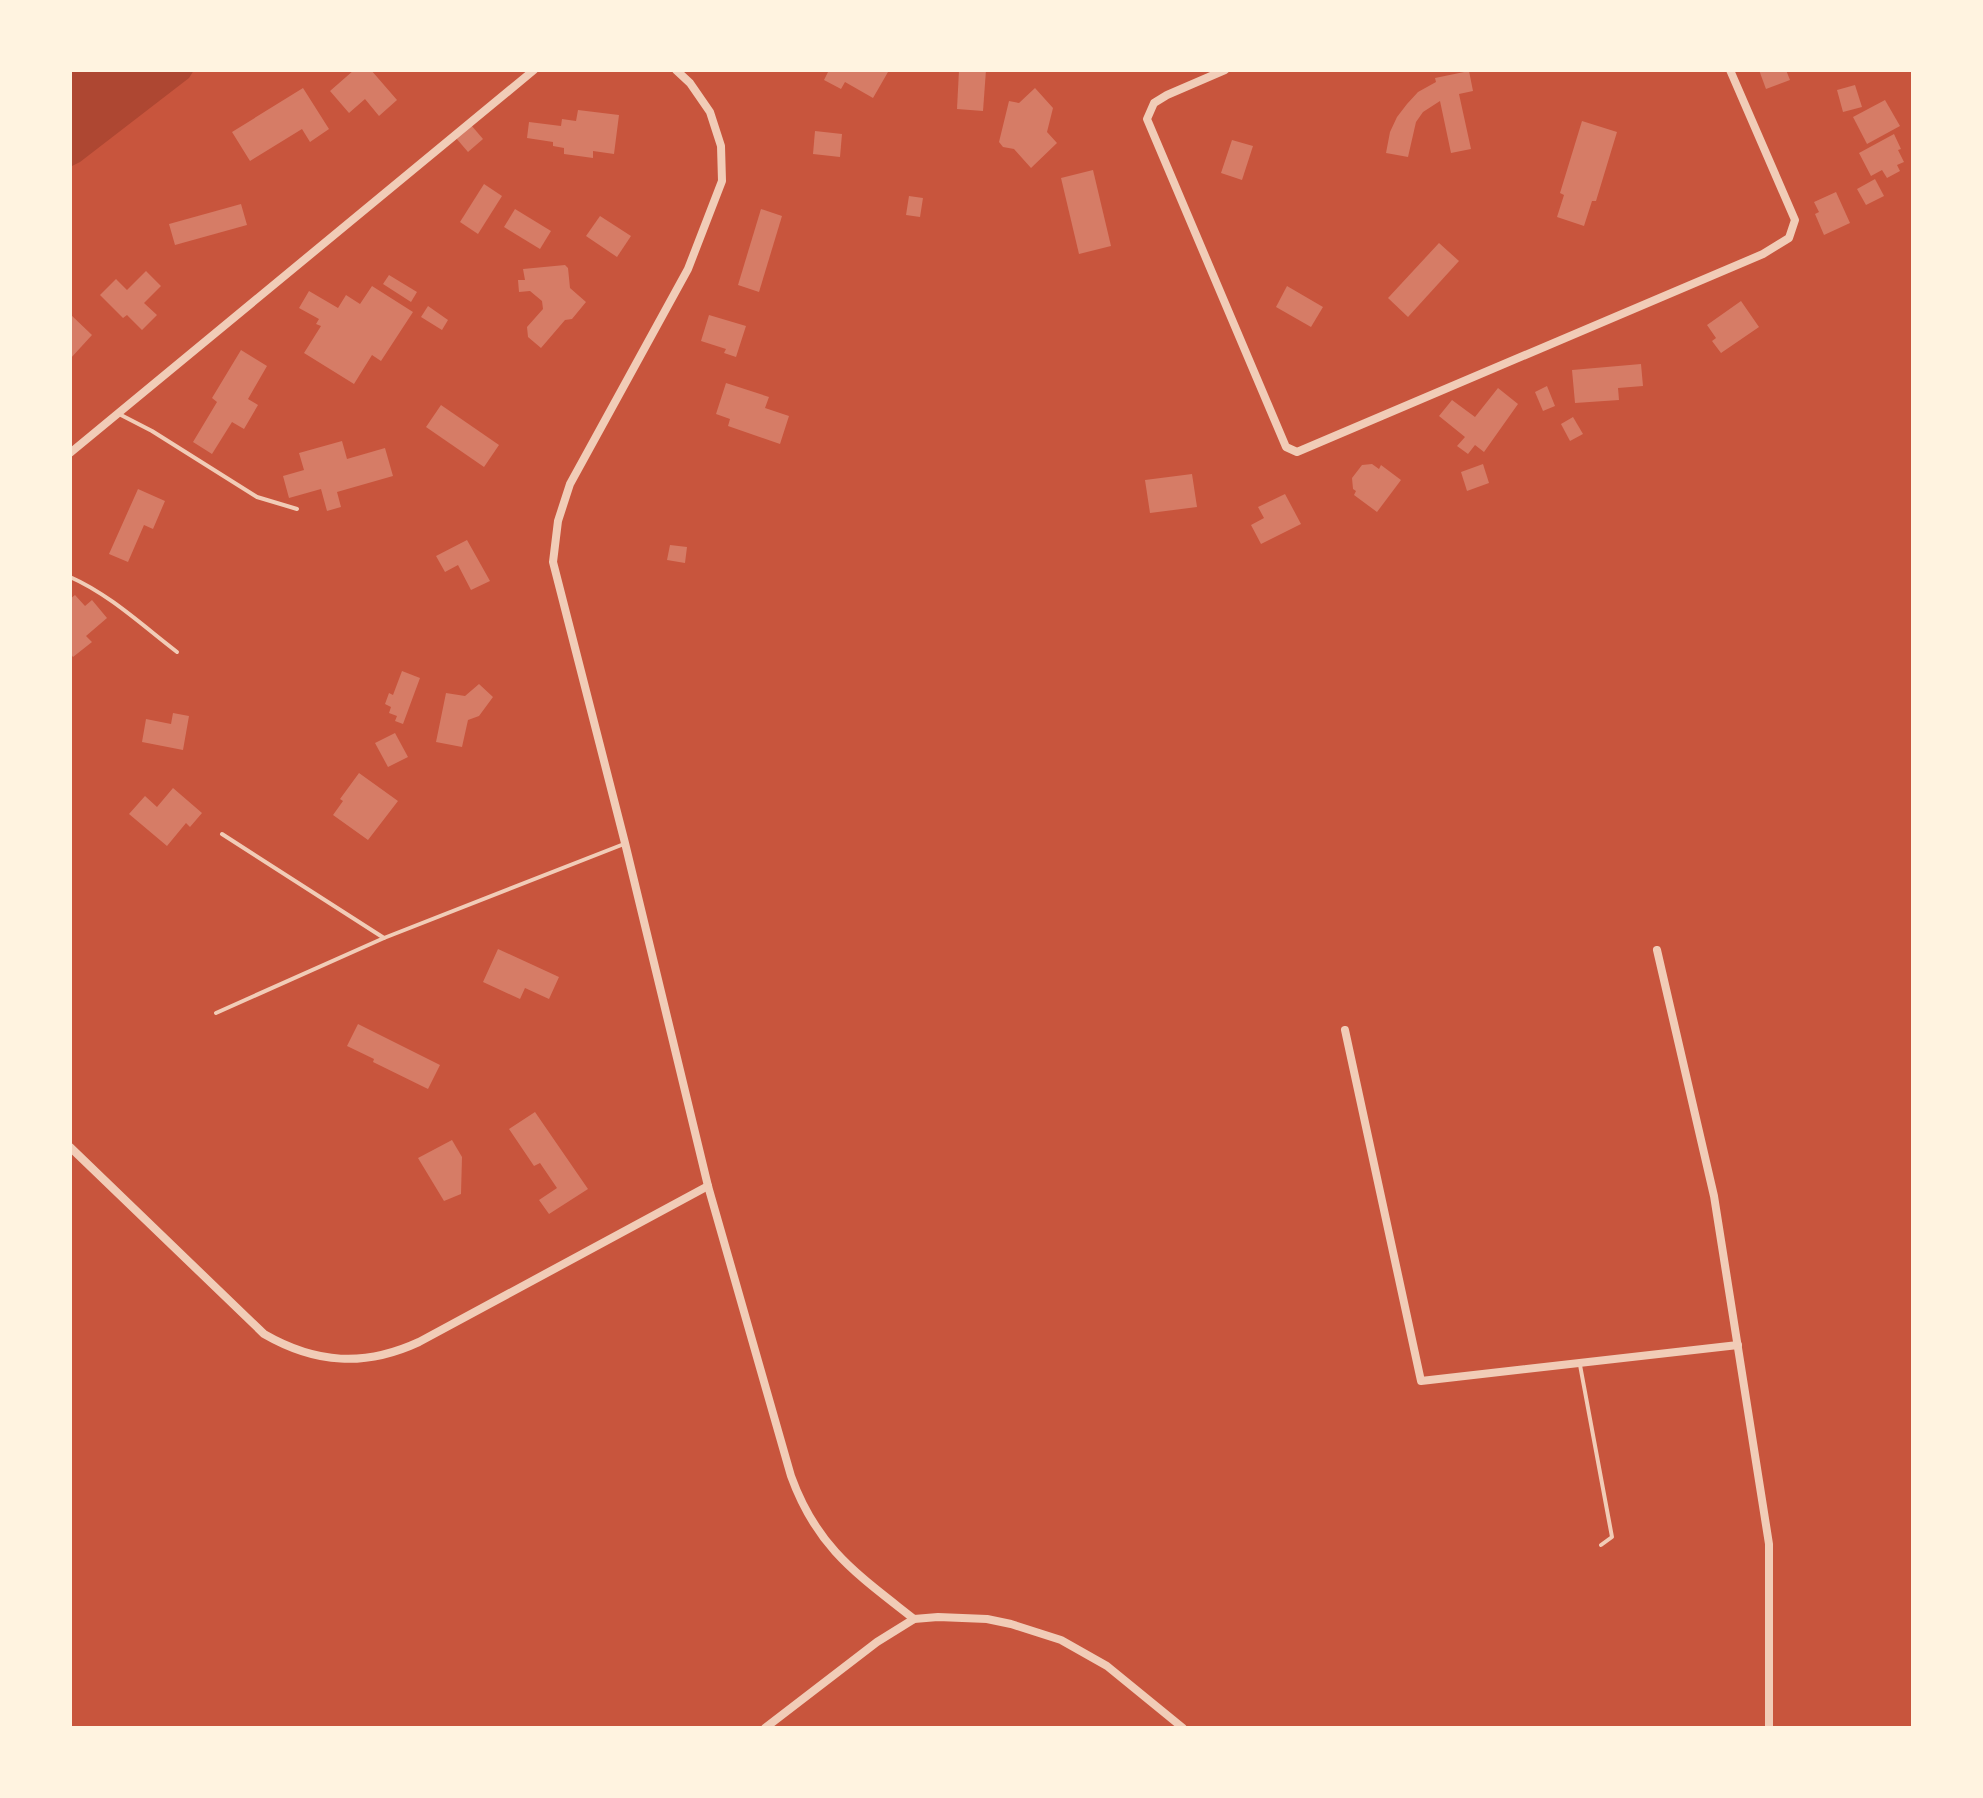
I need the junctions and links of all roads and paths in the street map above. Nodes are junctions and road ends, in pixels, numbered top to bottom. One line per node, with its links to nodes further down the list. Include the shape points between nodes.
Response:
1 (534, 70): 5 (street)
2 (676, 70): 11 (street, via 710,112 721,146 722,181 688,269 570,484 553,562)
3 (1225, 70): 4 (street, via 1154,103 1147,119 1286,447 1297,452 1763,254 1789,238 1795,220)
4 (1730, 70)
5 (117, 413): 6 (street); 7 (lane, via 257,497)
6 (70, 453)
7 (297, 509)
8 (70, 577): 9 (lane)
9 (177, 652)
10 (222, 834): 12 (lane)
11 (625, 843): 12 (lane); 17 (street)
12 (384, 938): 14 (lane)
13 (1657, 950): 18 (street, via 1714,1196)
14 (216, 1013)
15 (1345, 1030): 19 (street, via 1421,1381)
16 (70, 1147): 17 (street, via 264,1334 327,1358 363,1359 419,1342)
17 (708, 1186): 21 (street, via 805,1511 841,1560)
18 (1738, 1345): 19 (street); 24 (street, via 1769,1544)
19 (1580, 1363): 20 (lane, via 1612,1537)
20 (1601, 1545)
21 (914, 1619): 22 (street); 23 (street, via 987,1619 1061,1640 1107,1666)
22 (765, 1728)
23 (1183, 1728)
24 (1769, 1728)

